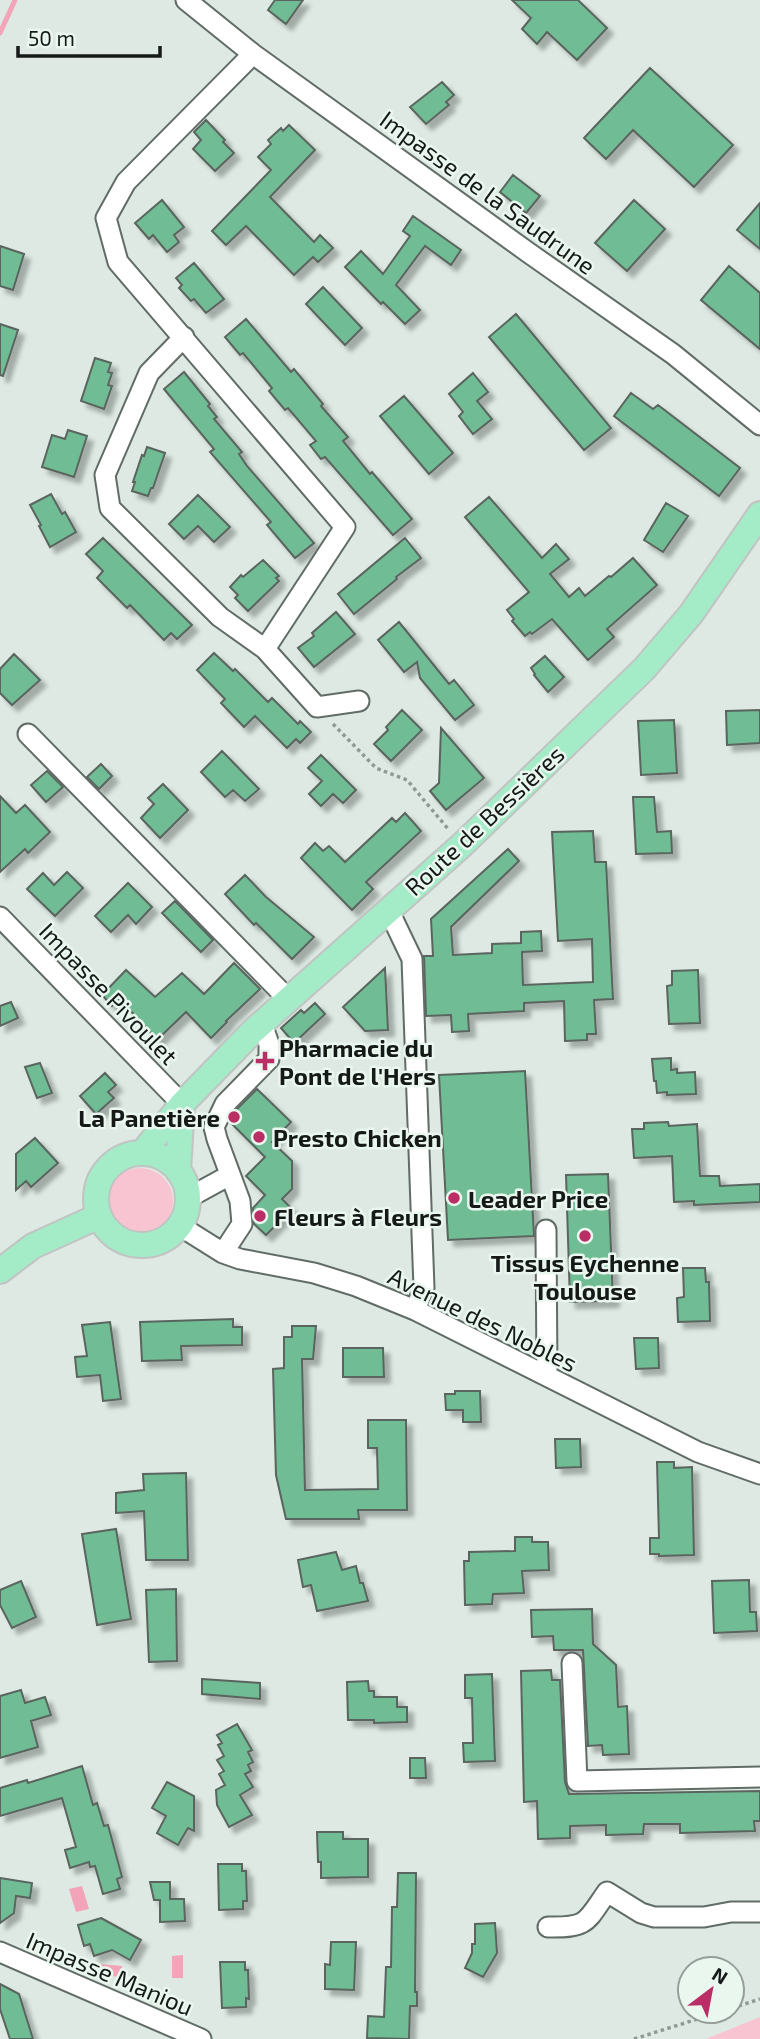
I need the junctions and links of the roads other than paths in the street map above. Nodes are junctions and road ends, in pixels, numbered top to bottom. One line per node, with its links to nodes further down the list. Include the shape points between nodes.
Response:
1 (186, 0): 2 (street, Impasse de la Saudrune)
2 (253, 54): 3 (street, via 126,182 106,218 118,262); 4 (street, Impasse de la Saudrune, via 673,354)
3 (184, 337): 6 (street, via 345,527); 6 (street, via 149,373 105,475 110,508 220,617)
4 (760, 425)
5 (760, 514): 9 (main road, Route de Bessières, via 691,614 644,668 462,845)
6 (265, 649): 7 (street, via 317,707)
7 (359, 701)
8 (29, 734): 11 (street)
9 (388, 909): 11 (main road, Route de Bessières); 23 (street, via 412,959 424,1288)
10 (0, 917): 13 (street, Impasse Pivoulet)
11 (289, 1000): 12 (main road, Route de Bessières)
12 (262, 1024): 13 (main road, Route de Bessières); 16 (street, via 269,1059 225,1104 214,1127)
13 (182, 1104): 14 (main road, Route de Bessières); 15 (main road)
14 (142, 1153): 15 (main road, via 168,1161); 18 (main road, via 127,1156 104,1173 97,1187)
15 (178, 1171): 17 (main road)
16 (230, 1175): 17 (street); 21 (street, via 240,1201 242,1224)
17 (188, 1198): 19 (main road)
18 (99, 1216): 19 (main road, via 117,1238 130,1244 158,1243); 22 (main road, via 33,1246)
19 (180, 1226): 21 (street, Avenue des Nobles)
20 (546, 1230): 24 (street)
21 (223, 1253): 23 (street, Avenue des Nobles, via 345,1282)
22 (0, 1271)
23 (415, 1310): 24 (street, Avenue des Nobles)
24 (547, 1376): 25 (street, Avenue des Nobles, via 698,1452)
25 (760, 1474)
26 (572, 1663): 27 (street, via 577,1781)
27 (760, 1777)
28 (760, 1912): 29 (street, via 654,1917 607,1892 587,1920 572,1927)
29 (548, 1927)
30 (0, 1952): 31 (street, Impasse Maniou)
31 (201, 2039)

